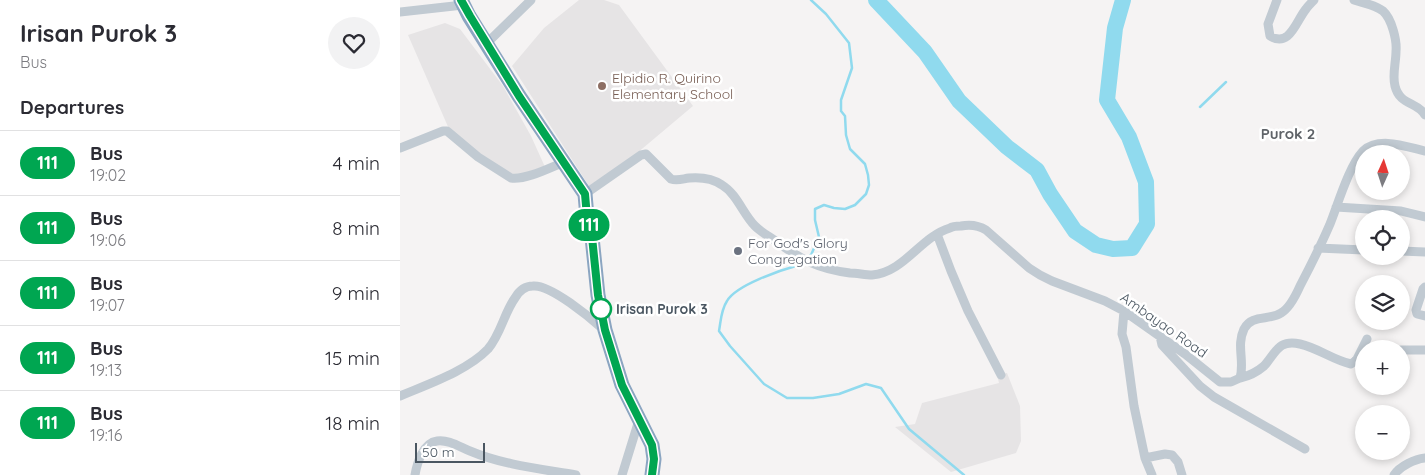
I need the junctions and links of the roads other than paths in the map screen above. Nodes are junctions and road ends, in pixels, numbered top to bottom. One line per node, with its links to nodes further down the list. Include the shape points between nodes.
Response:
1 (531, 0): 7 (street)
2 (1277, 0): 3 (street, via 1268,24 1270,36 1275,39 1282,39 1292,32)
3 (1314, 0)
4 (1354, 0): 8 (street, via 1379,9 1388,18 1395,36 1394,73 1399,97 1420,108)
5 (462, 2): 6 (street); 7 (highway)
6 (400, 12)
7 (487, 43): 11 (highway)
8 (1425, 115)
9 (400, 148): 11 (street, via 447,131 478,157 511,178)
10 (1425, 151): 13 (street, via 1392,144 1371,146 1363,151)
11 (564, 162): 12 (highway)
12 (585, 194): 15 (street, Ambayao Road, via 646,154 671,179 699,177 724,186 754,226 813,265 858,274 886,272 900,265); 23 (highway)
13 (1336, 207): 14 (street, via 1401,211); 16 (street)
14 (1425, 218)
15 (937, 234): 21 (street, Ambayao Road, via 949,228 978,225 1040,275); 28 (street, via 968,310)
16 (1318, 248): 17 (street); 29 (street, via 1286,309 1280,314 1250,322 1246,327 1240,341 1243,368)
17 (1355, 250)
18 (1410, 251): 19 (street)
19 (1425, 252)
20 (1425, 287): 22 (street, via 1416,310)
21 (1124, 311): 24 (street, Ambayao Road); 33 (street, via 1122,334)
22 (1425, 316)
23 (605, 330): 30 (street, via 582,311 543,287 523,289 515,296 494,341 479,357 447,376); 31 (highway, via 622,385)
24 (1160, 336): 29 (street, Ambayao Road, via 1212,378 1231,382); 32 (street, via 1162,345 1214,397)
25 (1367, 339): 29 (street, via 1354,363 1300,344 1285,344 1279,346 1250,376)
26 (1410, 350): 27 (street)
27 (1425, 350)
28 (1001, 374)
29 (1240, 378)
30 (400, 396)
31 (639, 420): 37 (street); 38 (highway, via 652,445)
32 (1305, 449)
33 (1145, 458): 39 (street); 40 (street, via 1172,455)
34 (1425, 458): 41 (street, via 1397,470)
35 (415, 475): 36 (street, via 422,453 435,441 443,441 489,459)
36 (576, 475)
37 (622, 475)
38 (652, 475)
39 (1152, 475)
40 (1182, 475)
41 (1394, 475)

